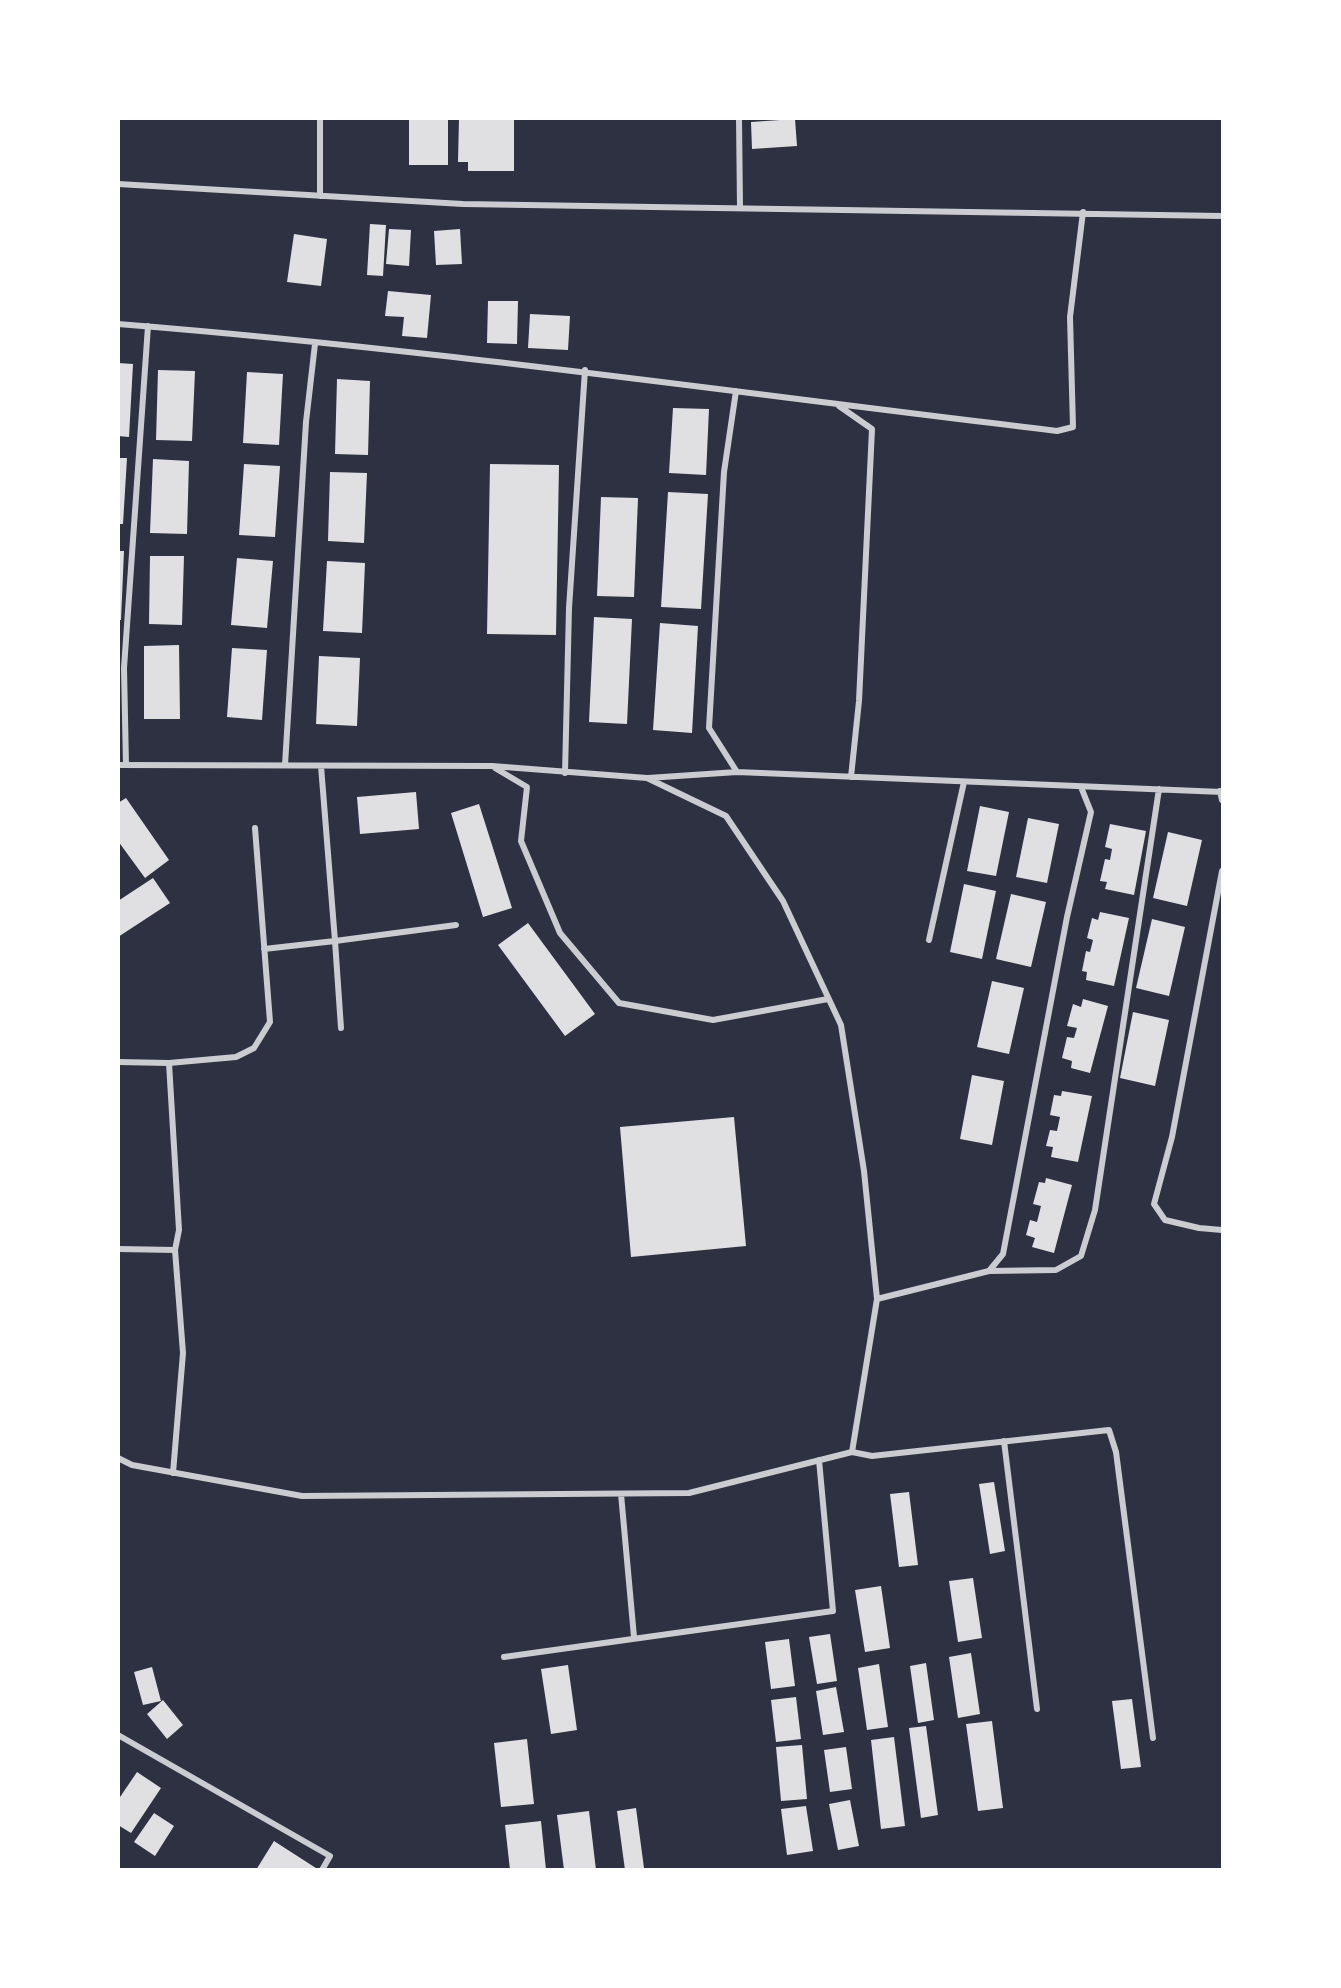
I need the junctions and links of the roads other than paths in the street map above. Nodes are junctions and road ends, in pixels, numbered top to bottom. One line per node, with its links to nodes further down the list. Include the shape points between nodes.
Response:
1 (320, 118): 4 (street)
2 (739, 118): 5 (street)
3 (118, 183): 4 (street)
4 (320, 196): 5 (street, via 463,204)
5 (740, 208): 6 (street)
6 (1083, 213): 7 (street); 13 (street, via 1070,317 1073,427 1057,431)
7 (1222, 216)
8 (118, 324): 9 (street)
9 (148, 326): 10 (street); 14 (street, via 124,668)
10 (315, 344): 11 (street); 15 (street, via 304,445)
11 (585, 370): 12 (street); 19 (street, via 569,608)
12 (736, 391): 13 (street); 18 (street, via 724,471 709,728)
13 (838, 405): 20 (street, via 872,429 859,701)
14 (122, 765): 15 (street)
15 (285, 765): 16 (street)
16 (321, 766): 17 (street); 31 (street)
17 (492, 766): 19 (street); 33 (street, via 527,787 521,841 551,913 560,933 619,1003 713,1020)
18 (738, 772): 20 (street); 21 (street)
19 (565, 773): 21 (street)
20 (851, 777): 22 (street)
21 (647, 778): 33 (street, via 726,816 783,901)
22 (964, 782): 23 (street); 30 (street)
23 (1081, 787): 24 (street); 40 (street, via 1091,812 1067,917 1003,1254)
24 (1159, 789): 25 (street); 40 (street, via 1095,1210 1081,1256 1056,1270)
25 (1221, 791): 26 (street)
26 (1222, 800)
27 (255, 828): 32 (street)
28 (1222, 871): 37 (street, via 1172,1137 1154,1204 1165,1220)
29 (456, 926): 31 (street)
30 (930, 940)
31 (335, 941): 32 (street); 34 (street)
32 (264, 949): 36 (street, via 270,1022 254,1048 236,1057)
33 (828, 999): 41 (street, via 841,1025 864,1171)
34 (341, 1028)
35 (118, 1062): 36 (street)
36 (169, 1063): 39 (street, via 179,1230)
37 (1222, 1230)
38 (118, 1249): 39 (street)
39 (175, 1250): 46 (street, via 183,1353)
40 (989, 1271): 41 (street)
41 (877, 1299): 43 (street)
42 (1004, 1441): 43 (street, via 872,1456); 50 (street); 52 (street, via 1109,1431 1116,1452)
43 (852, 1452): 45 (street)
44 (118, 1458): 46 (street, via 132,1465)
45 (819, 1460): 47 (street, via 689,1494); 48 (street, via 832,1611)
46 (173, 1473): 47 (street, via 302,1496)
47 (621, 1494): 48 (street)
48 (634, 1637): 49 (street)
49 (504, 1657)
50 (1037, 1709)
51 (118, 1735): 53 (street, via 330,1856)
52 (1153, 1738)
53 (322, 1869)

